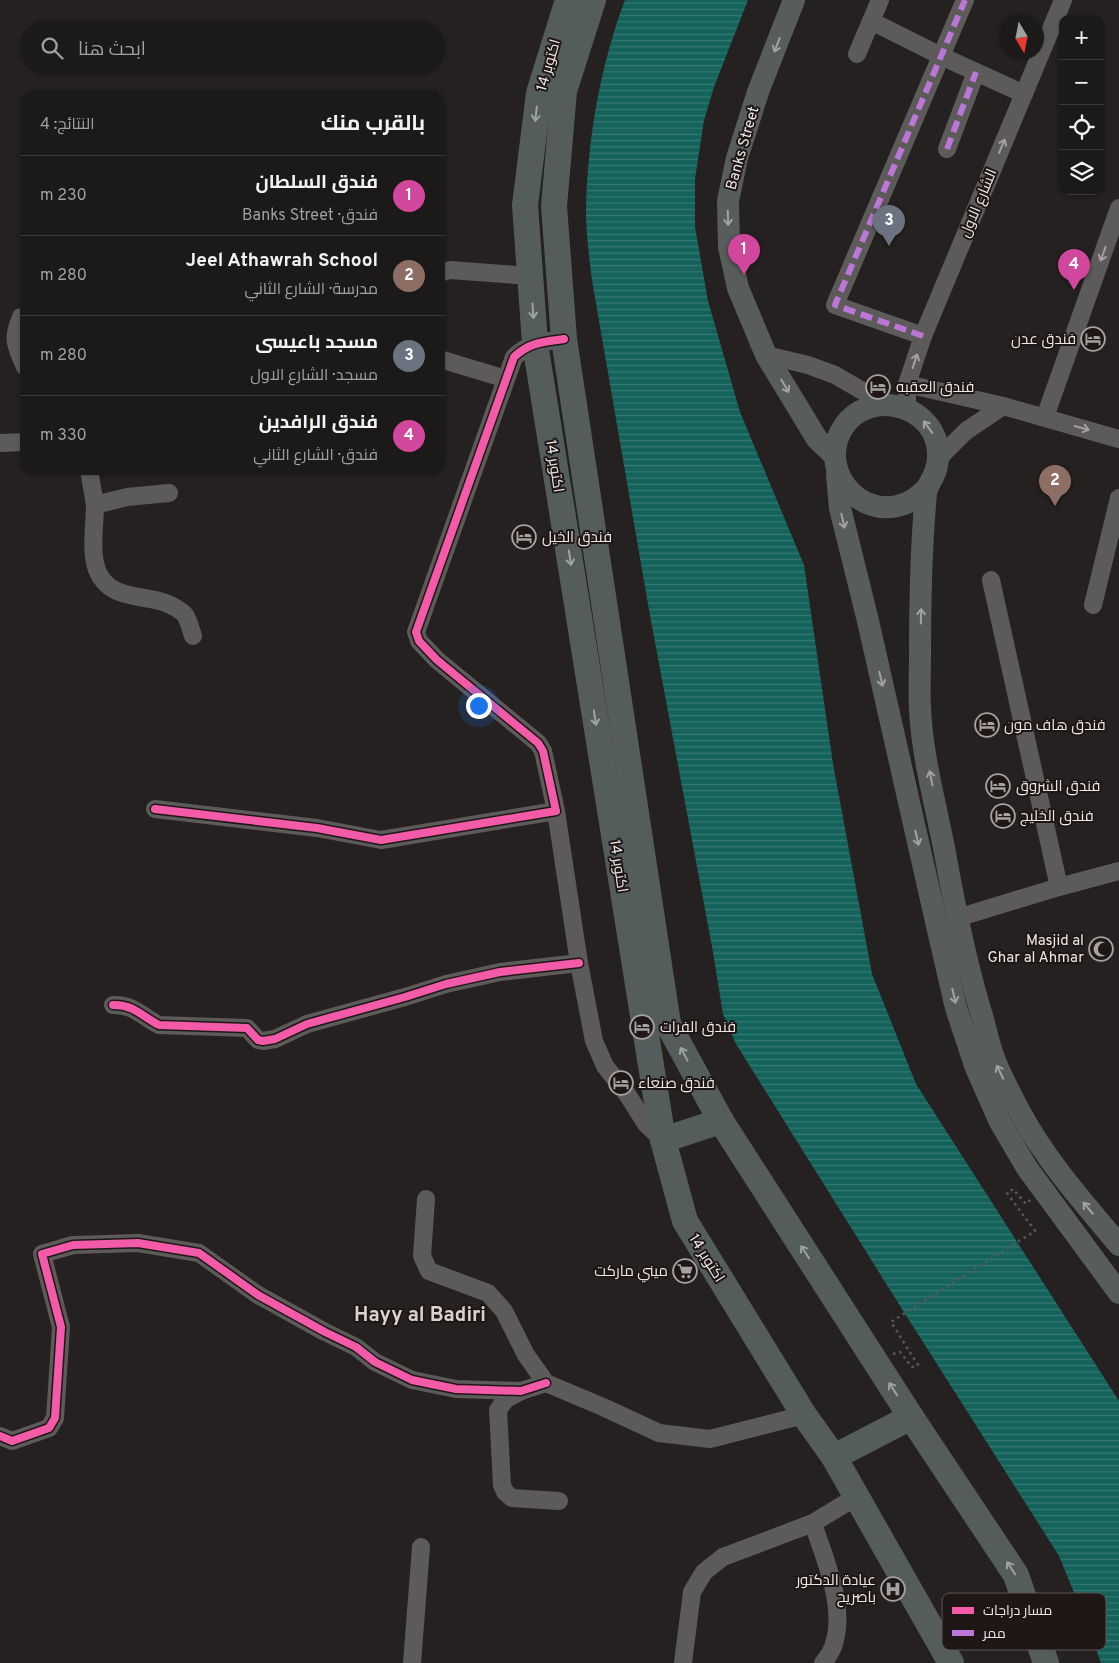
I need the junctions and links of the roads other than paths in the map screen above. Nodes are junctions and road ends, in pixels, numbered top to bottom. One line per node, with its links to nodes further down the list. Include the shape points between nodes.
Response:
1 (568, 0): 15 (highway, 14 اكتوبر, one-way to 15, via 539,93 525,205)
2 (593, 0): 18 (highway, via 564,92 554,206)
3 (794, 0): 21 (main road, Banks Street, one-way to 21, via 758,92 737,158 728,201 729,247 738,288)
4 (880, 0): 7 (street)
5 (965, 0): 9 (street)
6 (1063, 0): 11 (street, الشارع الاول)
7 (871, 21): 8 (street); 9 (street)
8 (857, 54)
9 (941, 56): 10 (street); 17 (street, via 835,305)
10 (976, 72): 11 (street); 12 (street)
11 (1024, 94): 17 (street, الشارع الاول, one-way to 11)
12 (947, 149)
13 (1119, 208): 28 (street, one-way to 28)
14 (445, 272): 15 (street)
15 (530, 276): 19 (highway, 14 اكتوبر, one-way to 19)
16 (20, 321): 20 (street, via 15,331)
17 (923, 336): 24 (street, الشارع الاول, one-way to 17)
18 (564, 339): 19 (street); 49 (highway, one-way to 18, via 668,1024)
19 (535, 343): 23 (street, via 524,347 514,357); 50 (highway, 14 اكتوبر, one-way to 50)
20 (20, 354)
21 (766, 354): 25 (street, via 835,374); 33 (main road, Banks Street, one-way to 33, via 817,439)
22 (445, 361): 23 (street)
23 (506, 379): 43 (street, via 416,632 419,641 437,660 538,743 543,751)
24 (907, 384): 26 (street); 27 (street, الشارع الاول)
25 (885, 404): 27 (main road); 33 (main road, via 856,414 844,425 837,439)
26 (1003, 406): 28 (street); 32 (street, via 966,431)
27 (907, 409): 32 (main road, one-way to 27, via 936,442 929,426)
28 (1045, 417): 29 (street, one-way to 29)
29 (1119, 439)
30 (20, 442): 31 (street)
31 (0, 443)
32 (938, 459): 35 (main road, via 935,474)
33 (836, 464): 35 (main road, via 844,485 853,496 878,507 905,504); 53 (main road, one-way to 53, via 842,516 956,1008 976,1068 1000,1122 1027,1168)
34 (90, 475): 37 (street)
35 (927, 488): 46 (main road, one-way to 35, via 920,709)
36 (169, 493): 37 (street, via 127,497)
37 (96, 505): 41 (street, via 93,551 105,585 115,591 172,605 185,613)
38 (1118, 507): 40 (street)
39 (991, 580): 45 (street)
40 (1093, 606)
41 (194, 636)
42 (155, 809): 43 (street, via 317,828 381,840)
43 (556, 811): 47 (street)
44 (1119, 871): 45 (street)
45 (1059, 887): 46 (street)
46 (957, 918): 52 (main road, one-way to 46, via 1056,1170 1022,1116 996,1062 974,992)
47 (579, 963): 48 (street, via 500,972 446,984 307,1024 264,1041 258,1040 246,1028 159,1024 138,1011); 50 (street, via 594,1041 605,1066 646,1124)
48 (113, 1006)
49 (721, 1121): 50 (highway); 57 (highway, one-way to 49)
50 (663, 1140): 56 (highway, 14 اكتوبر, via 685,1221)
51 (426, 1199): 54 (street, via 422,1256 429,1271 488,1293 504,1311 526,1355)
52 (1119, 1246)
53 (1119, 1293)
54 (546, 1384): 55 (street); 56 (street, via 659,1432 699,1439 718,1438)
55 (521, 1391): 58 (street, via 456,1389 412,1380 375,1362 356,1346 258,1295 199,1253 138,1243 73,1245 42,1254 61,1327 55,1418 49,1428 12,1441); 61 (street, via 506,1399 498,1410 502,1485 512,1498)
56 (804, 1415): 59 (highway, 14 اكتوبر)
57 (911, 1417): 59 (highway); 64 (highway, one-way to 57, via 1016,1575)
58 (0, 1436)
59 (834, 1457): 60 (highway, 14 اكتوبر)
60 (856, 1497): 62 (street); 65 (highway, 14 اكتوبر)
61 (559, 1501)
62 (813, 1523): 69 (street, via 723,1557 704,1572 692,1592); 70 (street, via 838,1609 833,1648)
63 (421, 1547): 68 (street)
64 (1022, 1593)
65 (942, 1647)
66 (944, 1650): 71 (highway, 14 اكتوبر)
67 (1042, 1650): 72 (highway, one-way to 67)
68 (412, 1663)
69 (683, 1663)
70 (823, 1663)
71 (951, 1663)
72 (1046, 1663)

